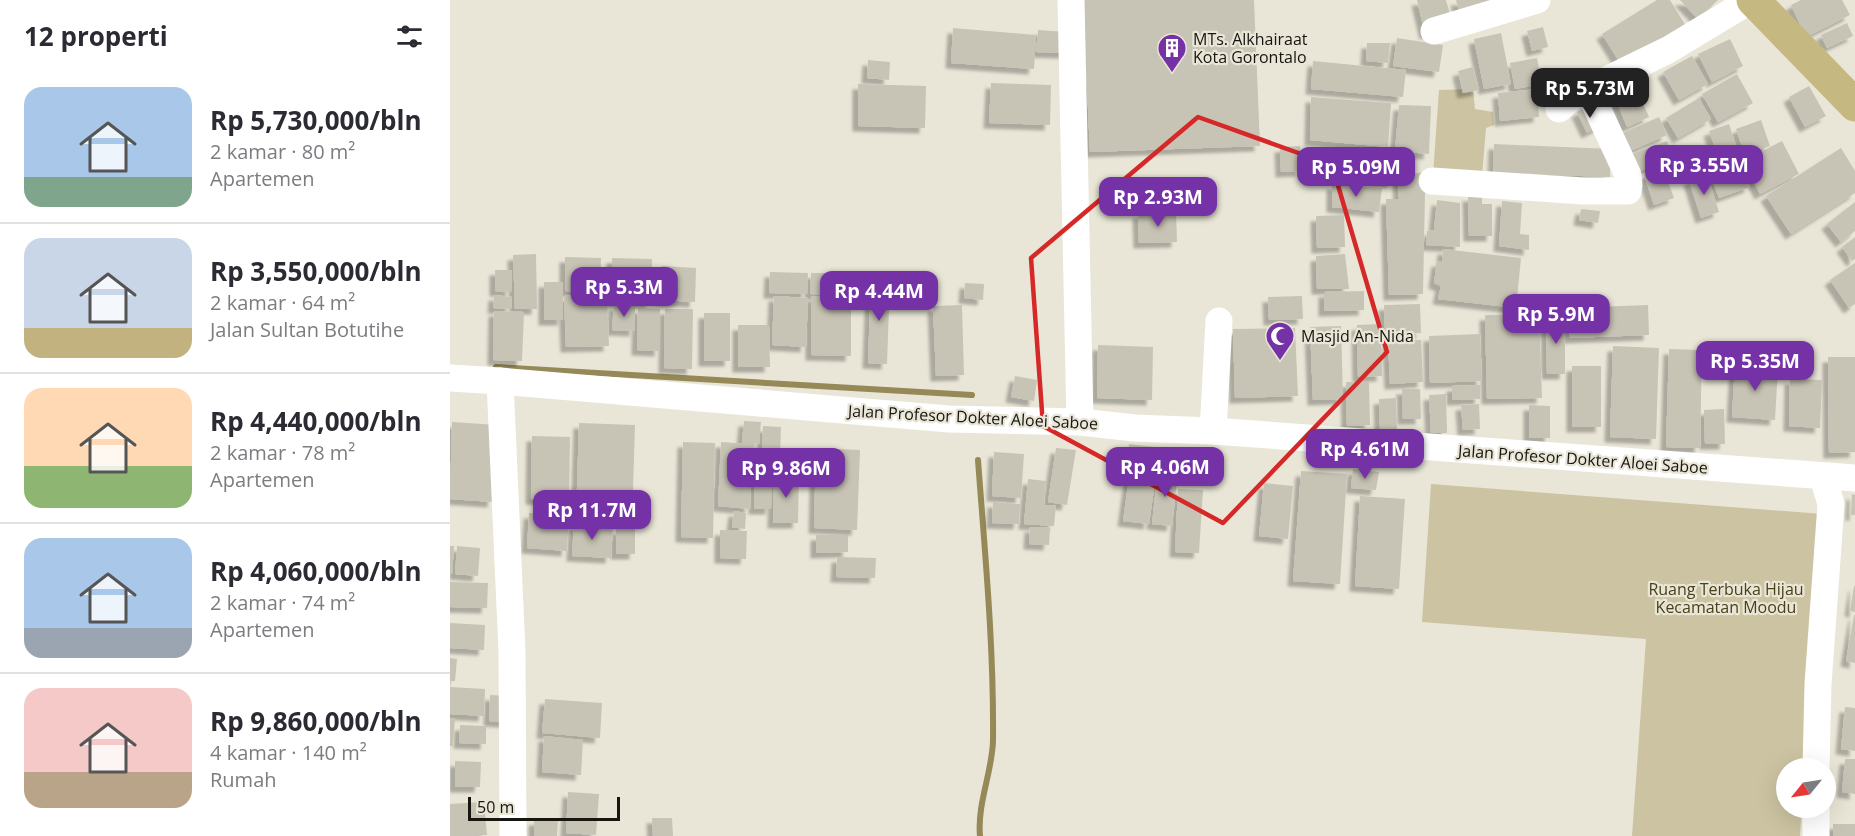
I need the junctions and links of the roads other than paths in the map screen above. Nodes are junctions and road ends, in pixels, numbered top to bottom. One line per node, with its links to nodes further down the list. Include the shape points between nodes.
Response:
1 (1071, 0): 12 (street)
2 (1538, 0): 4 (street)
3 (1752, 0): 5 (street, via 1668,50); 6 (main road)
4 (1434, 31)
5 (1588, 89): 7 (street, via 1578,92); 8 (street, via 1628,175 1628,191)
6 (1855, 105)
7 (1560, 109)
8 (1432, 182)
9 (1220, 321): 13 (street)
10 (450, 378): 11 (street, Jalan Profesor Dokter Aloei Saboe)
11 (500, 381): 12 (street, Jalan Profesor Dokter Aloei Saboe, via 949,419); 18 (street, via 512,652)
12 (1080, 422): 13 (street, Jalan Profesor Dokter Aloei Saboe)
13 (1213, 431): 14 (street, Jalan Profesor Dokter Aloei Saboe)
14 (1823, 477): 15 (street, Jalan Profesor Dokter Aloei Saboe); 16 (street, via 1831,504)
15 (1855, 478)
16 (1816, 758)
17 (1816, 818): 19 (street)
18 (513, 836)
19 (1816, 836)

